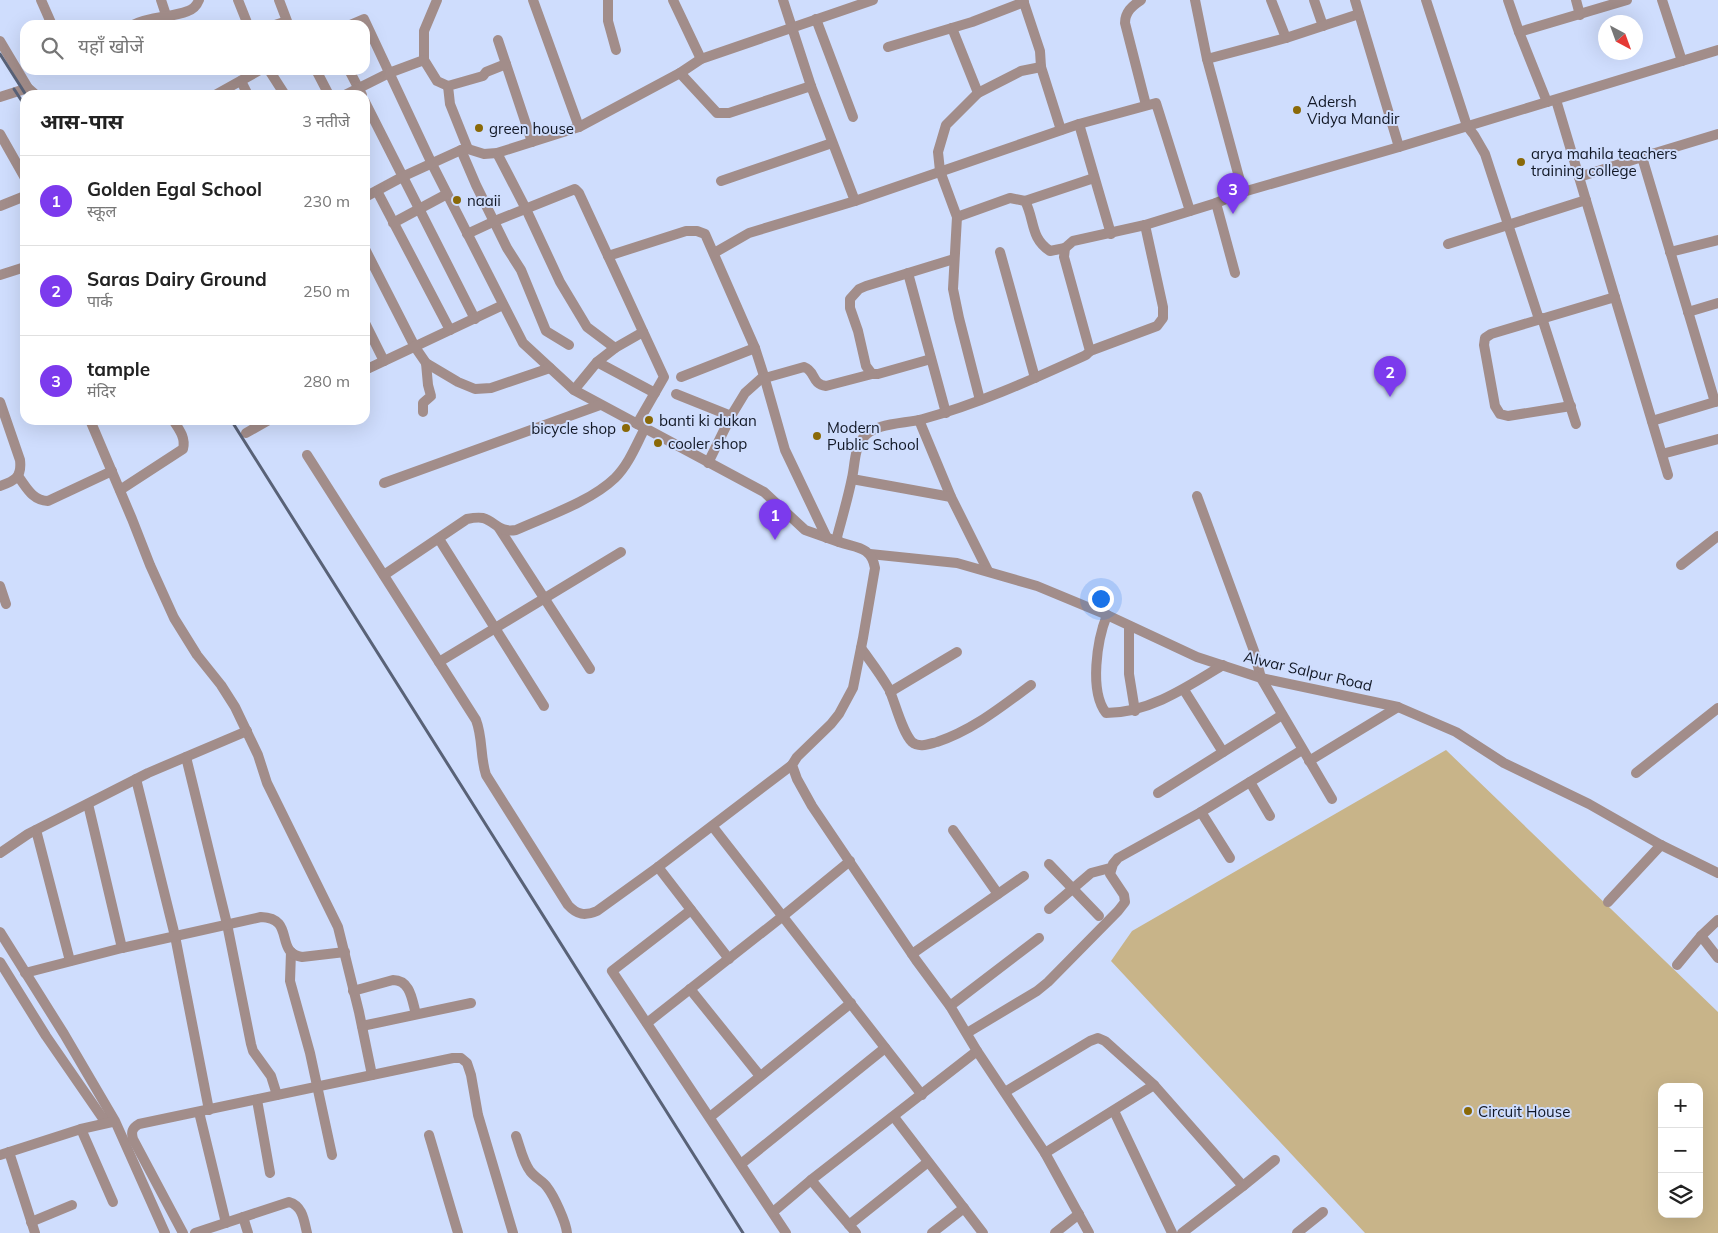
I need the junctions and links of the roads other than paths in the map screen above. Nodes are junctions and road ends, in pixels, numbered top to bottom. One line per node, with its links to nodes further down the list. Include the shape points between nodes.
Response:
1 (42, 0): 27 (street)
2 (161, 0): 25 (street)
3 (199, 0): 25 (street, via 188,11)
4 (238, 0): 29 (street)
5 (279, 0): 30 (street)
6 (437, 0): 44 (street, via 424,31)
7 (533, 0): 75 (street)
8 (608, 0): 40 (street, via 608,21)
9 (673, 0): 42 (street)
10 (782, 0): 32 (street)
11 (873, 0): 26 (street)
12 (1141, 0): 70 (street, via 1128,11 1125,23)
13 (1195, 0): 43 (street)
14 (1271, 0): 36 (street)
15 (1314, 0): 31 (street)
16 (1355, 0): 23 (street)
17 (1426, 0): 74 (street)
18 (1508, 0): 35 (street)
19 (1576, 0): 24 (street)
20 (1627, 0): 24 (street)
21 (1662, 0): 45 (street)
22 (1023, 1): 33 (street); 47 (street, via 1040,51)
23 (1359, 14): 31 (street); 81 (street)
24 (1580, 14): 35 (street)
25 (166, 15): 28 (street)
26 (816, 19): 32 (street); 72 (street)
27 (50, 20)
28 (143, 20)
29 (246, 20)
30 (287, 20)
31 (1323, 26): 36 (street)
32 (791, 28): 42 (street); 58 (street)
33 (952, 28): 39 (street); 67 (street)
34 (370, 32): 49 (street, Alwar Salpur Road)
35 (1519, 32): 69 (street)
36 (1286, 38): 43 (street)
37 (498, 40): 46 (street)
38 (0, 41): 48 (street)
39 (888, 47)
40 (616, 50)
41 (1718, 50): 45 (street)
42 (701, 59): 50 (street)
43 (1207, 59): 93 (street)
44 (424, 60): 49 (street); 57 (street, via 437,81)
45 (1682, 61): 69 (street)
46 (506, 64): 57 (street, via 483,76); 79 (street)
47 (1041, 66): 67 (street, via 1021,71); 76 (street)
48 (20, 72)
49 (389, 72): 65 (street); 85 (street, Alwar Salpur Road)
50 (680, 74): 58 (street, via 717,114); 75 (street)
51 (22, 75): 59 (street)
52 (251, 75): 56 (street)
53 (272, 75): 62 (street)
54 (319, 75): 63 (street)
55 (352, 75): 64 (street)
56 (241, 81): 60 (street); 61 (street)
57 (448, 86): 82 (street)
58 (811, 86): 80 (street)
59 (31, 90)
60 (224, 90)
61 (246, 90)
62 (282, 90)
63 (326, 90)
64 (359, 90)
65 (363, 90)
66 (20, 93): 68 (street)
67 (978, 93): 87 (street, via 946,125 938,152)
68 (0, 96)
69 (1551, 101): 74 (street); 89 (street)
70 (1146, 105): 73 (street); 104 (street, via 1156,103)
71 (370, 111): 88 (street)
72 (854, 117)
73 (1079, 124): 76 (street); 90 (street)
74 (1466, 126): 81 (street); 108 (street, via 1485,154)
75 (579, 127): 79 (street)
76 (1061, 130): 87 (street)
77 (0, 134): 86 (street)
78 (1718, 134): 84 (street)
79 (532, 142): 83 (street)
80 (832, 143): 91 (street); 98 (street)
81 (1399, 148): 93 (street)
82 (464, 150): 83 (street); 85 (street); 106 (street, via 476,185)
83 (497, 153): 103 (street)
84 (1642, 157): 89 (street); 116 (street)
85 (432, 164): 88 (street); 95 (street, Alwar Salpur Road)
86 (20, 169)
87 (940, 171): 98 (street); 105 (street)
88 (404, 176): 92 (street); 102 (street)
89 (1579, 177): 97 (street)
90 (1094, 178): 99 (street); 111 (street)
91 (721, 181)
92 (377, 191): 94 (street); 107 (street)
93 (1243, 192): 100 (street)
94 (370, 194)
95 (447, 194): 102 (street); 110 (street, Alwar Salpur Road)
96 (20, 198): 101 (street)
97 (1586, 200): 108 (street); 125 (street)
98 (854, 201): 117 (street, via 749,232)
99 (1025, 201): 105 (street, via 1010,198); 114 (street, via 1034,234 1042,246 1050,251)
100 (1216, 203): 104 (street); 123 (street)
101 (0, 206)
102 (420, 208): 107 (street); 129 (street)
103 (526, 208): 106 (street); 118 (street, via 575,189); 136 (street, via 560,282 587,327)
104 (1190, 211): 109 (street)
105 (957, 217): 120 (street)
106 (495, 221): 110 (street); 134 (street, via 521,270 546,331)
107 (394, 223): 131 (street)
108 (1508, 224): 113 (street); 130 (street)
109 (1145, 226): 111 (street); 138 (street, via 1163,318 1157,326)
110 (467, 234): 127 (street, Alwar Salpur Road)
111 (1111, 234): 114 (street, via 1073,241)
112 (1718, 240): 116 (street)
113 (1448, 244)
114 (1064, 248): 138 (street)
115 (1000, 252): 148 (street)
116 (1670, 252): 128 (street)
117 (714, 253): 118 (street, via 706,234 686,231); 137 (street)
118 (608, 256): 132 (street)
119 (370, 259): 135 (street)
120 (954, 259): 122 (street); 152 (street, via 953,289)
121 (20, 269): 124 (street)
122 (908, 273): 139 (street); 145 (street, via 859,289 850,299 866,366)
123 (1235, 273)
124 (0, 275)
125 (1615, 297): 130 (street); 161 (street)
126 (1718, 303): 128 (street)
127 (503, 305): 129 (street); 144 (street, Alwar Salpur Road, via 522,343)
128 (1688, 312): 154 (street)
129 (475, 318): 131 (street)
130 (1540, 318): 156 (street); 156 (street, via 1485,338 1495,406 1500,414 1508,416)
131 (450, 330): 135 (street)
132 (643, 332): 136 (street); 150 (street, via 664,377)
133 (370, 333): 140 (street)
134 (569, 345)
135 (414, 347): 140 (street); 142 (street)
136 (615, 348): 141 (street)
137 (755, 348): 146 (street); 147 (street)
138 (1090, 351): 148 (street)
139 (931, 359): 145 (street); 158 (street)
140 (384, 361): 143 (street)
141 (598, 362): 149 (street); 150 (street)
142 (426, 363): 144 (street, via 475,389 491,388); 157 (street, via 431,396 423,403)
143 (370, 368)
144 (550, 368): 149 (street, Alwar Salpur Road)
145 (872, 374): 146 (street, via 826,386 820,386 804,367)
146 (764, 377): 159 (street, via 745,393); 183 (street, via 785,450)
147 (681, 378)
148 (1035, 378): 152 (street)
149 (574, 390): 155 (street, Alwar Salpur Road)
150 (655, 393): 166 (street)
151 (676, 394): 159 (street)
152 (980, 400): 158 (street)
153 (0, 402): 174 (street, via 20,460)
154 (1716, 402): 161 (street)
155 (600, 405): 166 (street, Alwar Salpur Road); 176 (street)
156 (1571, 406): 162 (street)
157 (423, 412)
158 (946, 413): 160 (street)
159 (731, 416): 171 (street)
160 (919, 420): 175 (street, via 869,432 857,448); 180 (street)
161 (1652, 421): 169 (street)
162 (1576, 424)
163 (92, 425): 172 (street)
164 (176, 425): 178 (street, via 182,436 183,449)
165 (260, 425): 167 (street)
166 (641, 426): 171 (street, Alwar Salpur Road); 181 (street, via 626,464 600,489 569,507 516,530 508,532)
167 (246, 433)
168 (1718, 439): 169 (street)
169 (1662, 454): 173 (street)
170 (307, 455): 190 (street)
171 (708, 463): 183 (street, Alwar Salpur Road, via 764,492 806,530)
172 (112, 472): 174 (street, via 48,500 34,497); 178 (street)
173 (1668, 475)
174 (18, 476): 177 (street)
175 (852, 479): 180 (street); 185 (street)
176 (384, 483)
177 (0, 486)
178 (120, 490): 211 (street, via 174,618 221,685)
179 (1197, 496): 202 (street)
180 (951, 497): 189 (street)
181 (499, 528): 184 (street, via 477,517 467,519); 192 (street)
182 (1718, 536): 188 (street)
183 (827, 538): 185 (street, Alwar Salpur Road)
184 (439, 539): 190 (street); 196 (street)
185 (839, 542): 187 (street, Alwar Salpur Road)
186 (621, 552): 192 (street)
187 (870, 554): 189 (street, Alwar Salpur Road, via 957,563); 197 (street, via 874,577)
188 (1681, 565)
189 (988, 572): 194 (street, Alwar Salpur Road, via 1037,586)
190 (384, 576): 199 (street)
191 (0, 586): 193 (street)
192 (544, 599): 196 (street); 201 (street)
193 (6, 604)
194 (1107, 615): 195 (street, Alwar Salpur Road); 209 (street, via 1097,651 1101,706 1106,713)
195 (1129, 626): 200 (street, Alwar Salpur Road); 209 (street)
196 (495, 628): 199 (street); 206 (street)
197 (861, 648): 205 (street); 216 (street, via 853,688 839,714)
198 (957, 652): 205 (street)
199 (439, 662): 233 (street, via 481,731 486,775 574,912 589,915 597,911)
200 (1223, 666): 202 (street, Alwar Salpur Road); 204 (street)
201 (590, 669)
202 (1261, 678): 207 (street, Alwar Salpur Road); 210 (street)
203 (1031, 685): 205 (street, via 984,720 955,736 927,745 912,742 906,734)
204 (1184, 690): 209 (street); 213 (street)
205 (890, 692)
206 (544, 706)
207 (1398, 707): 215 (street); 228 (street, Alwar Salpur Road, via 1456,732 1504,762 1589,804)
208 (1718, 708): 217 (street)
209 (1135, 711)
210 (1282, 715): 212 (street); 213 (street)
211 (247, 731): 214 (street); 252 (street, via 267,783 338,928)
212 (1302, 750): 215 (street); 219 (street)
213 (1223, 752): 220 (street)
214 (186, 757): 218 (street); 245 (street)
215 (1309, 762): 221 (street)
216 (792, 765): 225 (street); 231 (street, via 812,806)
217 (1636, 773)
218 (136, 779): 222 (street); 247 (street)
219 (1250, 782): 223 (street); 224 (street)
220 (1158, 793)
221 (1332, 799)
222 (88, 804): 226 (street); 250 (street)
223 (1201, 812): 230 (street); 234 (street, via 1118,858)
224 (1270, 816)
225 (713, 827): 233 (street); 242 (street)
226 (36, 830): 229 (street); 256 (street)
227 (953, 830): 238 (street)
228 (1661, 845): 235 (street, Alwar Salpur Road); 239 (street)
229 (0, 853)
230 (1230, 858)
231 (850, 861): 242 (street); 253 (street)
232 (1049, 864): 237 (street)
233 (658, 867): 241 (street)
234 (1110, 868): 237 (street, via 1092,873); 268 (street, via 1110,874 1124,895 1125,902 1118,911 1037,991)
235 (1718, 874)
236 (1024, 876): 238 (street)
237 (1073, 889): 240 (street); 243 (street)
238 (998, 894): 253 (street)
239 (1608, 902)
240 (1049, 909)
241 (691, 910): 255 (street); 266 (street, via 612,971)
242 (783, 916): 255 (street); 263 (street)
243 (1099, 916)
244 (1718, 920): 248 (street)
245 (227, 924): 247 (street); 251 (street, via 270,917 280,925); 276 (street, via 251,1044 271,1076)
246 (0, 932): 259 (street)
247 (175, 936): 250 (street); 279 (street)
248 (1701, 936): 254 (street); 258 (street)
249 (1039, 938): 264 (street)
250 (122, 948): 256 (street)
251 (291, 952): 252 (street, via 302,957); 274 (street, via 290,981)
252 (345, 952): 261 (street)
253 (912, 954): 264 (street)
254 (1718, 958)
255 (729, 959): 260 (street)
256 (70, 961): 259 (street)
257 (0, 962): 283 (street, via 46,1036)
258 (1676, 965)
259 (25, 972): 283 (street, via 64,1034)
260 (690, 989): 266 (street); 272 (street)
261 (354, 991): 265 (street, via 400,980 408,988); 267 (street)
262 (470, 1003): 265 (street)
263 (850, 1003): 269 (street); 272 (street)
264 (950, 1006): 268 (street)
265 (416, 1014): 267 (street)
266 (647, 1023): 281 (street)
267 (362, 1026): 271 (street)
268 (967, 1033): 270 (street)
269 (885, 1048): 277 (street); 292 (street)
270 (977, 1051): 275 (street); 277 (street)
271 (372, 1075): 274 (street); 313 (street, via 453,1058 461,1058 467,1063 478,1115)
272 (760, 1076): 281 (street)
273 (1154, 1085): 275 (street, via 1098,1038); 280 (street); 295 (street)
274 (318, 1086): 276 (street); 289 (street)
275 (1005, 1092): 287 (street)
276 (277, 1095): 278 (street)
277 (922, 1095): 282 (street)
278 (257, 1100): 279 (street); 293 (street)
279 (204, 1111): 304 (street); 308 (street, via 139,1124 132,1130 133,1140)
280 (1114, 1111): 287 (street); 320 (street)
281 (710, 1117): 292 (street)
282 (894, 1118): 291 (street); 294 (street)
283 (111, 1122): 284 (street); 307 (street)
284 (81, 1129): 288 (street); 296 (street)
285 (429, 1135): 312 (street)
286 (516, 1136): 314 (street, via 529,1170 552,1194)
287 (1045, 1153): 301 (street)
288 (5, 1154): 303 (street)
289 (332, 1155)
290 (1275, 1160): 295 (street)
291 (928, 1162): 298 (street); 305 (street)
292 (741, 1164): 299 (street)
293 (270, 1173)
294 (811, 1180): 299 (street); 305 (street)
295 (1243, 1186): 321 (street)
296 (113, 1202)
297 (72, 1205): 303 (street)
298 (964, 1208): 316 (street); 317 (street)
299 (773, 1212): 315 (street)
300 (1323, 1212): 322 (street)
301 (1079, 1214): 318 (street); 319 (street)
302 (242, 1217): 304 (street); 310 (street); 311 (street, via 294,1203 302,1215)
303 (31, 1222): 306 (street)
304 (226, 1222): 309 (street)
305 (853, 1229)
306 (35, 1233)
307 (165, 1233)
308 (183, 1233)
309 (195, 1233)
310 (248, 1233)
311 (307, 1233)
312 (458, 1233)
313 (513, 1233)
314 (567, 1233)
315 (786, 1233)
316 (932, 1233)
317 (983, 1233)
318 (1055, 1233)
319 (1089, 1233)
320 (1172, 1233)
321 (1182, 1233)
322 (1297, 1233)

